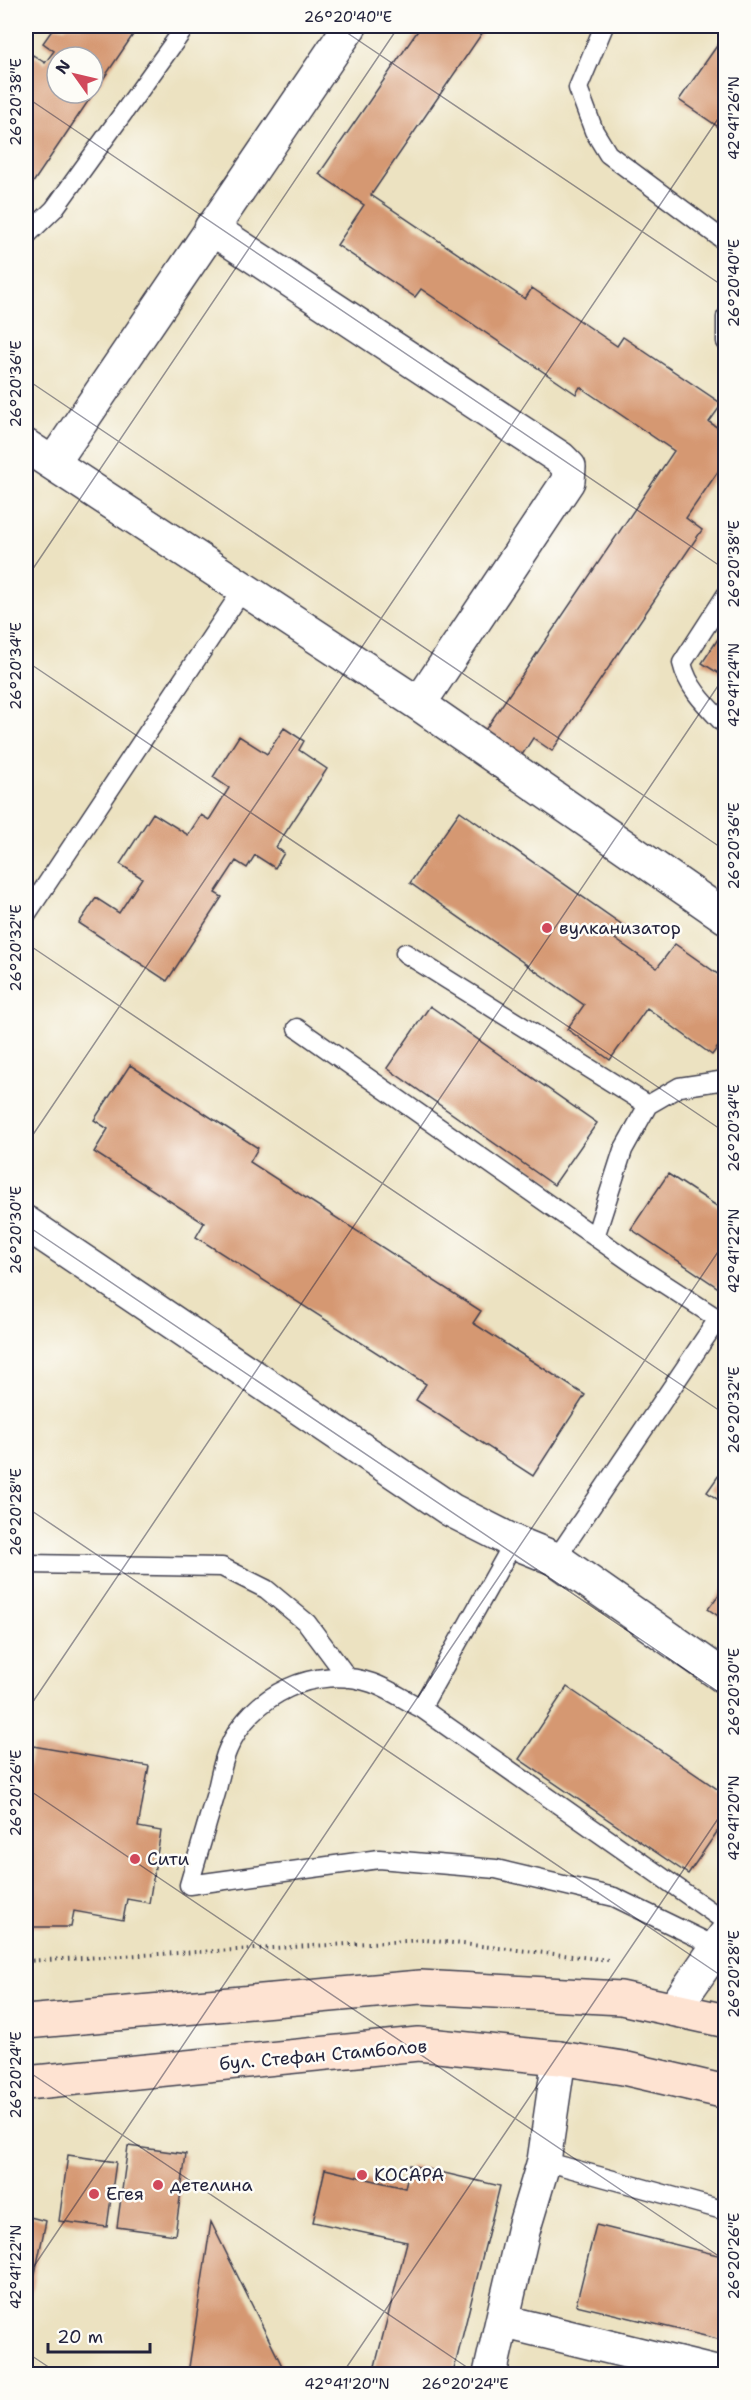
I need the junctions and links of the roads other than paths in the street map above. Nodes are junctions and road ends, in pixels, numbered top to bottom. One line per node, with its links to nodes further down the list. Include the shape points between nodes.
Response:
1 (186, 26): 5 (lane, via 54,209)
2 (350, 26): 4 (street)
3 (604, 26): 6 (lane, via 578,88 594,131 608,154)
4 (211, 228): 10 (street); 13 (street, via 569,467 568,481)
5 (26, 236)
6 (726, 242)
7 (726, 318): 8 (lane)
8 (726, 342)
9 (26, 446): 10 (street)
10 (53, 464): 11 (street)
11 (244, 588): 13 (street); 16 (lane)
12 (726, 595): 14 (lane, via 682,663 696,693)
13 (419, 705): 15 (street)
14 (726, 726)
15 (721, 903)
16 (26, 915)
17 (405, 953): 20 (lane)
18 (297, 1028): 22 (lane)
19 (726, 1085): 20 (lane, via 719,1081 679,1088)
20 (648, 1105): 22 (lane, via 623,1150)
21 (26, 1223): 24 (street, via 451,1510)
22 (594, 1237): 23 (lane)
23 (722, 1322): 25 (lane)
24 (514, 1542): 25 (street); 29 (lane)
25 (556, 1559): 28 (street)
26 (26, 1564): 27 (lane, via 222,1568 266,1589 307,1623)
27 (348, 1678): 29 (lane, via 372,1683); 30 (lane, via 294,1684 264,1701 241,1725 228,1749 189,1885 379,1859 496,1869 614,1897)
28 (726, 1678)
29 (421, 1708): 30 (lane)
30 (723, 1934): 31 (street)
31 (674, 2009): 32 (main road); 33 (main road, via 621,1998 420,1987)
32 (726, 2021)
33 (26, 2022)
34 (559, 2058): 35 (main road, бул. Стефан Стамболов, via 418,2044); 36 (main road, бул. Стефан Стамболов); 37 (street)
35 (26, 2083)
36 (726, 2092)
37 (544, 2161): 38 (lane); 39 (street)
38 (726, 2211)
39 (502, 2321): 40 (street); 41 (street)
40 (490, 2374)
41 (720, 2374)

